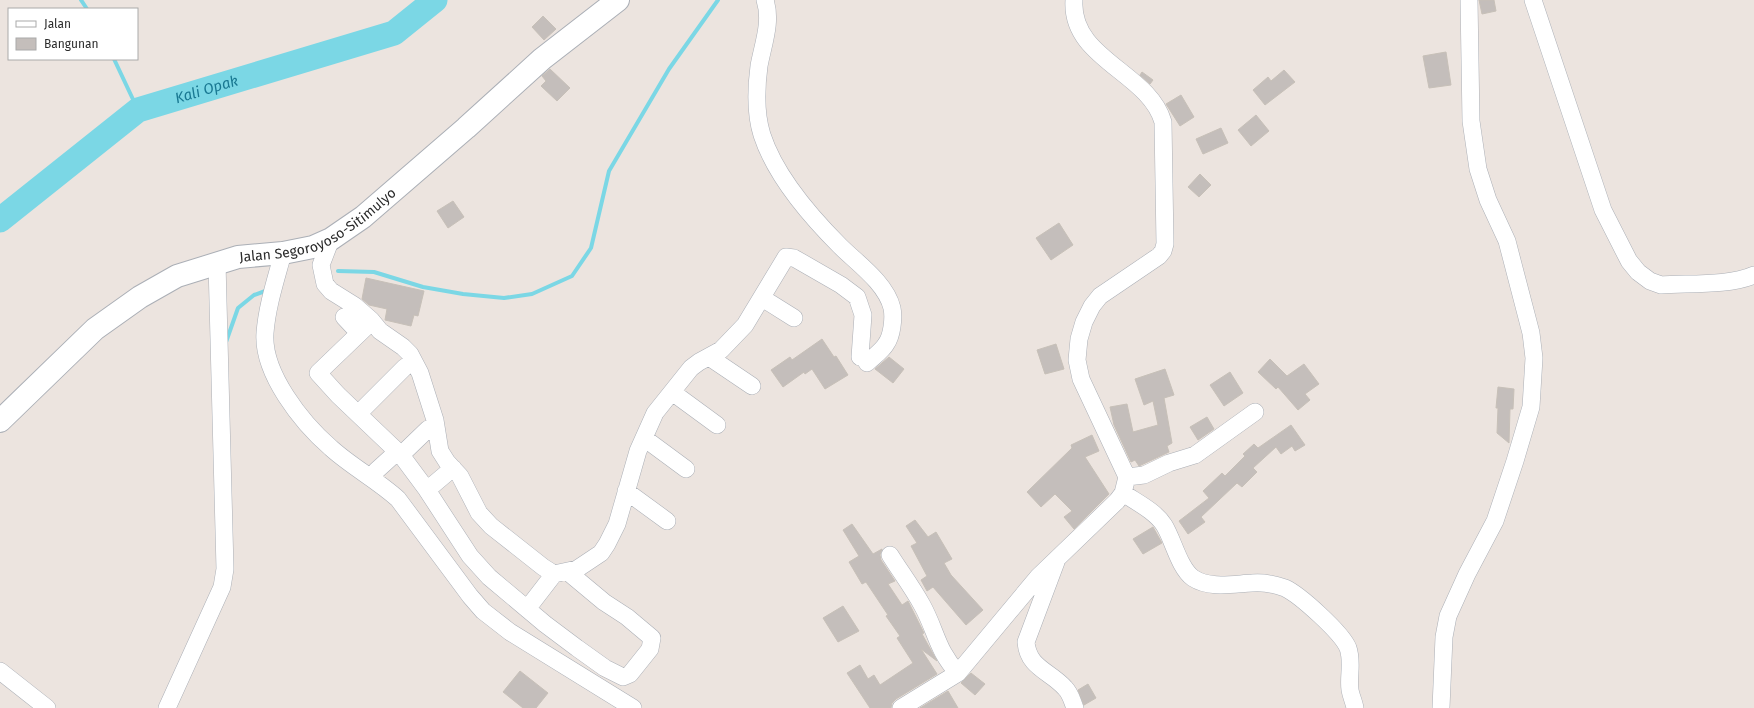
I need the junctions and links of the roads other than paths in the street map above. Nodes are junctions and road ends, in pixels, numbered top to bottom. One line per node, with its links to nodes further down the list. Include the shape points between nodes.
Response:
1 (618, 0): 6 (main road, Jalan Segoroyoso-Sitimulyo, via 542,59 363,218)
2 (765, 0): 10 (street, via 768,24 759,66 756,98 762,135 775,164 813,217 882,289 892,308 892,326 887,343 863,360 863,315 857,296 794,258 786,257)
3 (1074, 0): 27 (street, via 1075,16 1090,45 1149,97 1160,112 1162,122 1165,244 1163,251 1100,296 1084,322 1079,339 1077,360 1081,379)
4 (1469, 0): 43 (street, via 1472,121 1478,169 1488,200 1507,241 1531,333 1534,358 1531,407 1515,461 1495,521 1448,616 1444,637)
5 (1533, 0): 9 (street, via 1603,210 1629,261 1638,272 1661,285 1741,280)
6 (331, 239): 7 (main road, Jalan Segoroyoso-Sitimulyo, via 313,247); 24 (street, via 321,265 325,284 331,291 355,306 410,354 420,373 435,420 438,446)
7 (283, 253): 8 (main road, Jalan Segoroyoso-Sitimulyo, via 238,257); 39 (street, via 268,315 266,351 272,372 286,396 314,433 398,499 487,615)
8 (217, 264): 19 (main road, Jalan Segoroyoso-Sitimulyo, via 177,276 140,297 102,325); 38 (street, via 224,569 222,587)
9 (1754, 275)
10 (762, 298): 12 (street); 13 (street, via 745,325 721,350)
11 (344, 317): 18 (street, via 363,329 318,373)
12 (794, 318)
13 (709, 357): 15 (street); 16 (street, via 691,368)
14 (415, 386): 18 (street, via 403,369)
15 (752, 386)
16 (672, 392): 20 (street); 22 (street, via 656,413)
17 (1255, 412): 27 (street, via 1195,455 1169,463)
18 (358, 414): 23 (street)
19 (0, 420)
20 (717, 425)
21 (428, 429): 23 (street)
22 (644, 438): 25 (street); 29 (street, via 632,467)
23 (399, 453): 26 (street); 28 (street)
24 (453, 468): 28 (street); 33 (street, via 487,523 543,568)
25 (686, 469)
26 (376, 471)
27 (1125, 485): 32 (street, via 1117,501); 42 (street, via 1163,523 1192,577 1215,586 1258,582 1287,589 1334,628 1348,649 1351,661 1350,690)
28 (427, 490): 34 (street, via 489,578)
29 (626, 491): 30 (street); 33 (street, via 617,524 601,553 578,569)
30 (667, 521)
31 (890, 555): 36 (street, via 922,604 940,650)
32 (1058, 558): 36 (street, via 1030,585); 41 (street, via 1026,642 1027,653 1034,663 1066,689)
33 (561, 573): 34 (street); 34 (street, via 627,617 652,638 650,648 630,674 623,677 605,668)
34 (527, 609)
35 (0, 671): 37 (street)
36 (958, 673): 40 (street)
37 (48, 708)
38 (166, 708)
39 (633, 708)
40 (901, 708)
41 (1075, 708)
42 (1355, 708)
43 (1441, 708)

